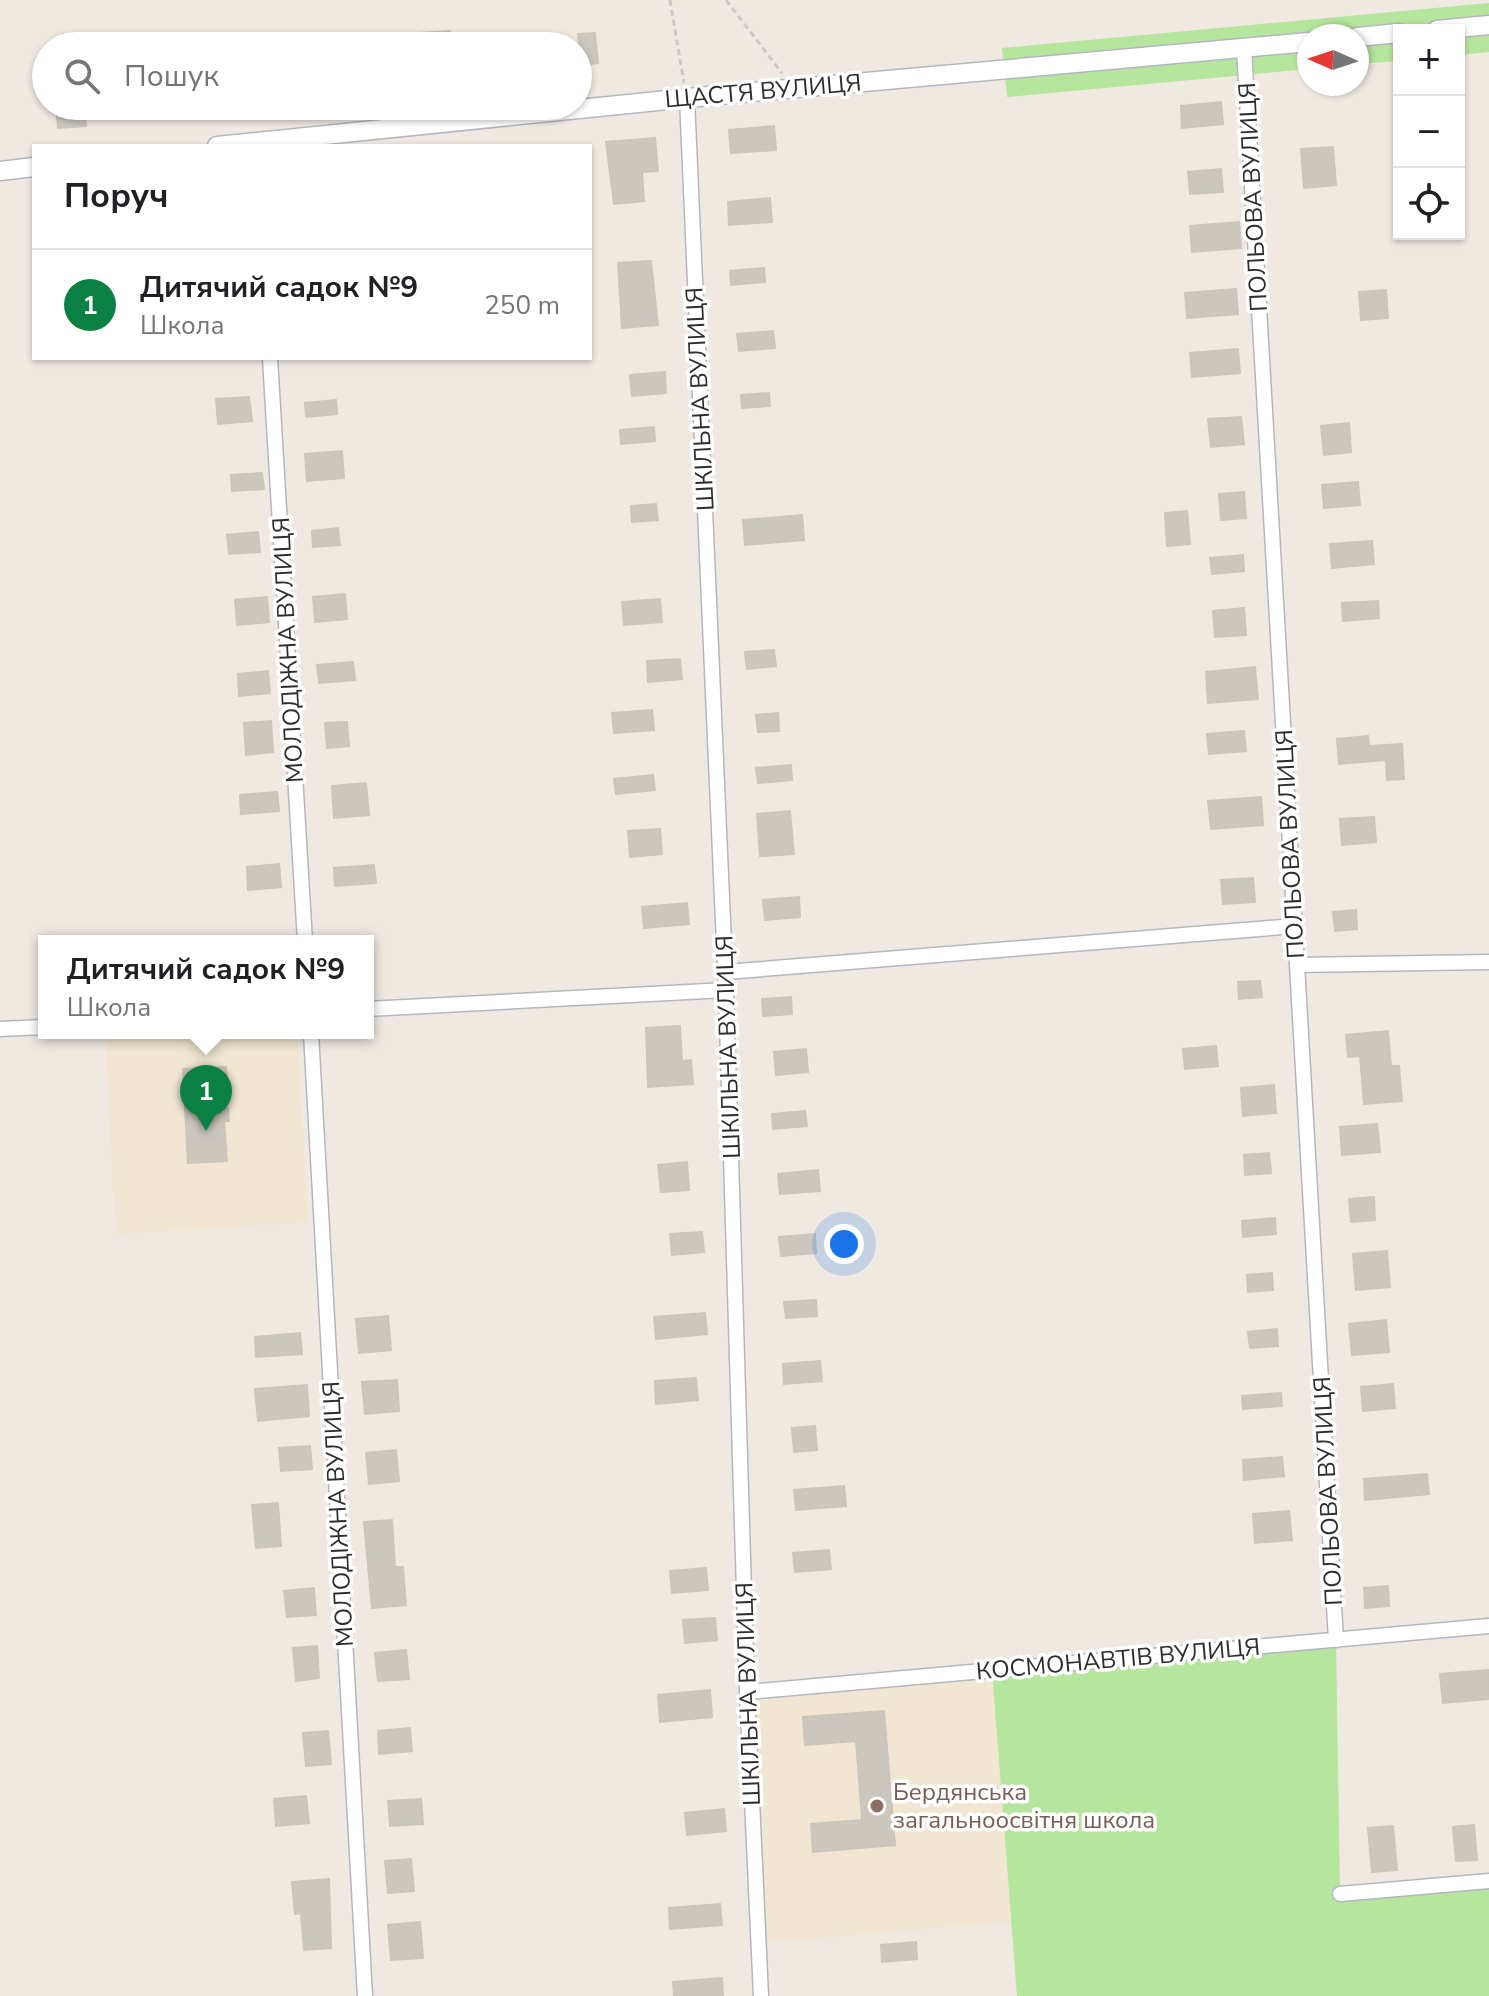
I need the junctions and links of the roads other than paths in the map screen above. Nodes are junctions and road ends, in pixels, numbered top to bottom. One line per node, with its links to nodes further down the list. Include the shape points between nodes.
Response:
1 (1489, 25): 2 (street)
2 (1465, 27)
3 (1393, 34): 4 (street)
4 (1369, 36)
5 (1297, 43): 6 (street, ЩАСТЯ ВУЛИЦЯ)
6 (1244, 48): 7 (street, ЩАСТЯ ВУЛИЦЯ); 14 (street, ПОЛЬОВА ВУЛИЦЯ)
7 (687, 98): 8 (street, ЩАСТЯ ВУЛИЦЯ); 18 (street, ШКІЛЬНА ВУЛИЦЯ)
8 (592, 108)
9 (482, 120): 10 (street, ЩАСТЯ ВУЛИЦЯ)
10 (258, 144)
11 (32, 167): 12 (street)
12 (0, 171)
13 (270, 360): 15 (street, МОЛОДІЖНА ВУЛИЦЯ)
14 (1295, 926): 17 (street, ПОЛЬОВА ВУЛИЦЯ); 18 (street)
15 (305, 935)
16 (1489, 962): 17 (street)
17 (1297, 965): 25 (street, ПОЛЬОВА ВУЛИЦЯ)
18 (726, 972): 19 (street, ШКІЛЬНА ВУЛИЦЯ)
19 (726, 990): 20 (street); 26 (street, ШКІЛЬНА ВУЛИЦЯ)
20 (374, 1009)
21 (38, 1027): 22 (street)
22 (0, 1029)
23 (311, 1039): 29 (street, МОЛОДІЖНА ВУЛИЦЯ)
24 (1489, 1626): 25 (street, КОСМОНАВТІВ ВУЛИЦЯ)
25 (1336, 1640): 26 (street, КОСМОНАВТІВ ВУЛИЦЯ)
26 (747, 1692): 30 (street, ШКІЛЬНА ВУЛИЦЯ)
27 (1489, 1881): 28 (street)
28 (1340, 1894)
29 (365, 1996)
30 (761, 1996)

